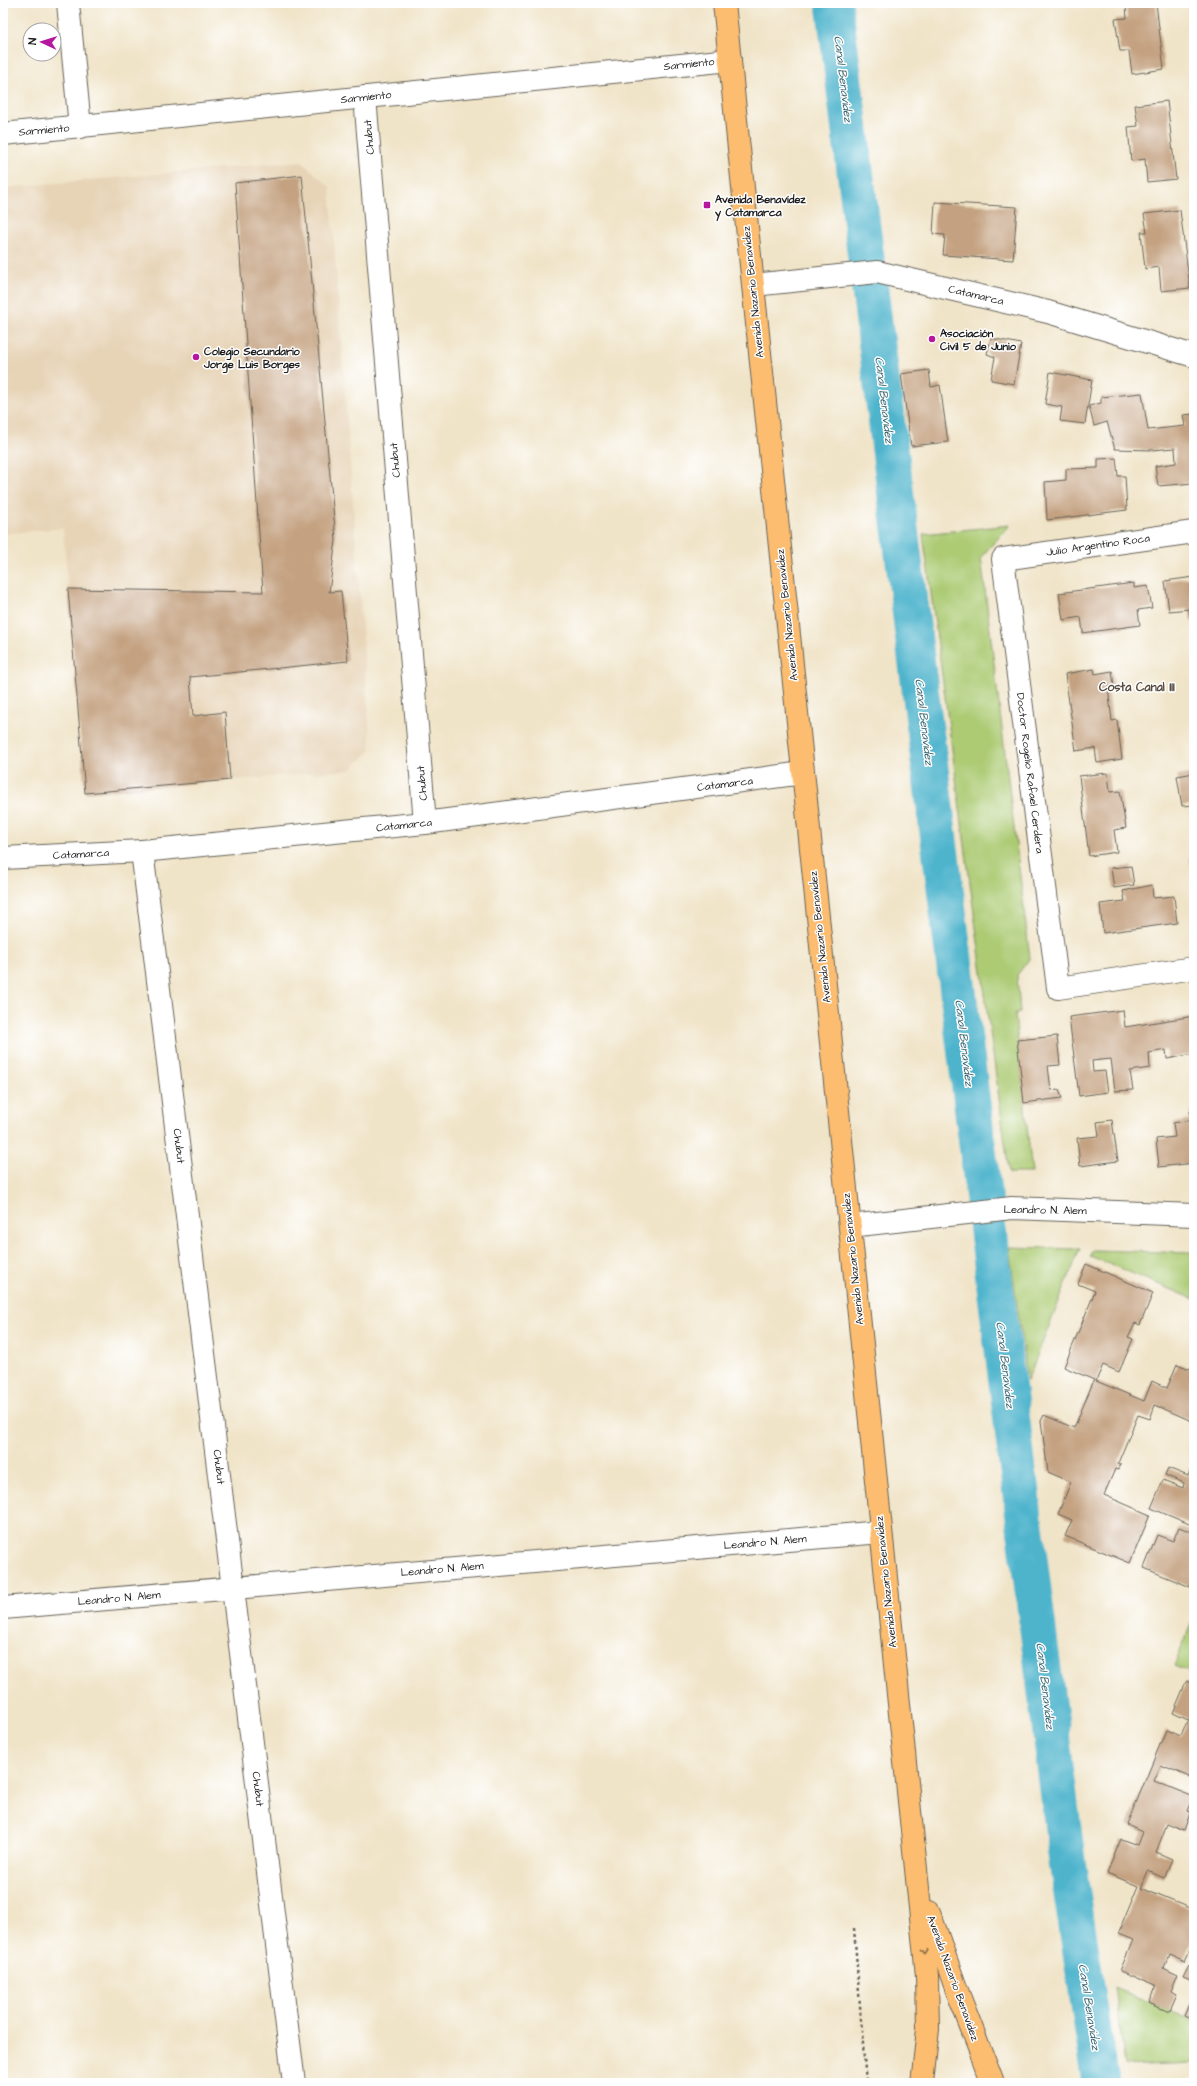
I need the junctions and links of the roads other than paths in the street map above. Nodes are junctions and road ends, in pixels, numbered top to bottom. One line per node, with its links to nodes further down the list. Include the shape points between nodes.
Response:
1 (68, 3): 5 (street)
2 (724, 3): 3 (main road, Avenida Nazario Benavídez)
3 (730, 60): 4 (street, Sarmiento); 7 (main road, Avenida Nazario Benavídez)
4 (365, 97): 5 (street, Sarmiento); 12 (street, Chubut)
5 (80, 127): 6 (street, Sarmiento)
6 (3, 134)
7 (753, 286): 8 (street, Catamarca, via 877,272 1048,312); 11 (main road, Avenida Nazario Benavídez)
8 (1194, 356)
9 (1194, 532): 10 (street, Julio Argentino Roca)
10 (1003, 559): 15 (street, Doctor Rogelio Rafael Cerdera, via 1058,988)
11 (803, 773): 12 (street, Catamarca); 17 (main road, Avenida Nazario Benavídez)
12 (425, 823): 13 (street, Catamarca)
13 (142, 851): 14 (street, Catamarca); 19 (street, Chubut)
14 (3, 858)
15 (1194, 968)
16 (1194, 1215): 17 (street, Leandro N. Alem, via 1020,1208)
17 (850, 1226): 18 (main road, Avenida Nazario Benavídez)
18 (881, 1532): 19 (street, Leandro N. Alem); 21 (main road, Avenida Nazario Benavídez)
19 (234, 1587): 20 (street, Leandro N. Alem); 22 (street, Chubut)
20 (3, 1608)
21 (916, 1871): 23 (main road, Avenida Nazario Benavídez, one-way to 23, via 927,1976 928,2029); 24 (main road, Avenida Nazario Benavídez, via 956,1988)
22 (294, 2083)
23 (922, 2083)
24 (993, 2083)

